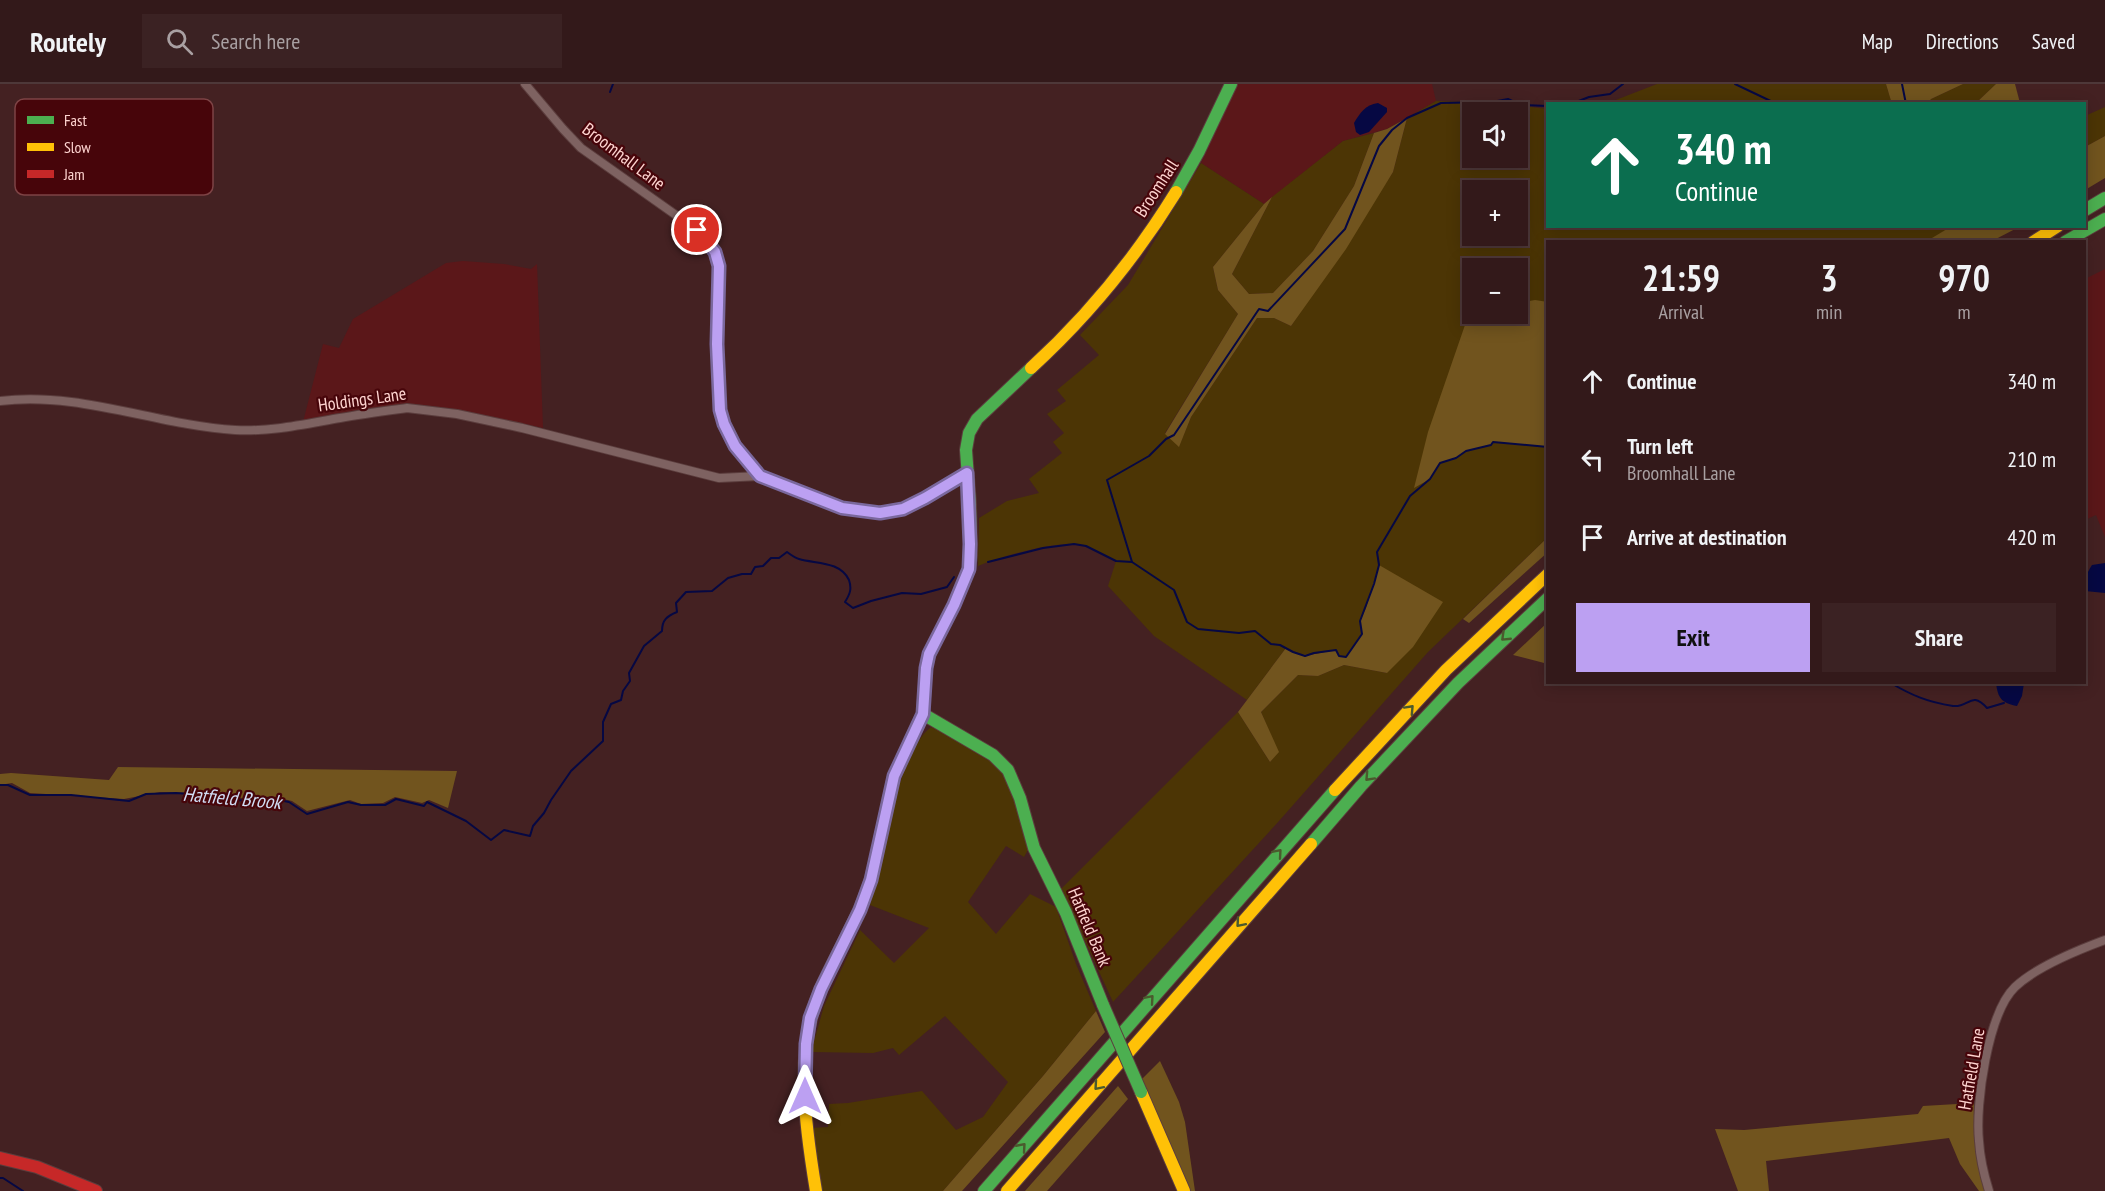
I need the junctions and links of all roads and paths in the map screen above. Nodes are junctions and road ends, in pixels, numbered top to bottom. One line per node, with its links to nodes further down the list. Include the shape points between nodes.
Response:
1 (525, 84): 11 (street, Broomhall Lane, via 581,148 697,230 715,252 720,273 720,410 735,446)
2 (1231, 84): 10 (main road, Broomhall, via 1202,149 1126,265 1071,331 977,418 969,433)
3 (2105, 198): 4 (main road)
4 (2086, 209)
5 (2105, 219): 8 (main road)
6 (2055, 228): 7 (main road)
7 (2036, 240)
8 (2068, 240)
9 (0, 401): 11 (street, Holdings Lane, via 76,402 201,426 244,430 283,428 407,408 428,409 522,428 719,478)
10 (967, 473): 11 (street, Broomhall Lane, via 903,509 880,513 842,508); 14 (main road, Broomhall, via 969,569 929,654)
11 (760, 476)
12 (1546, 576): 19 (main road, one-way to 12, via 1342,780 1446,669)
13 (1546, 600): 20 (main road, one-way to 20, via 1458,683 1361,786)
14 (923, 714): 18 (main road, via 894,776 867,893 810,1018 805,1096); 21 (main road, Hatfield Bank, bridge, via 993,755 1008,770 1034,848 1066,913)
15 (2105, 940): 22 (street, Hatfield Lane, via 2027,977 2014,987 1999,1012 1983,1077 1978,1125)
16 (0, 1158): 17 (main road, via 42,1167)
17 (96, 1191)
18 (816, 1191)
19 (984, 1191)
20 (1007, 1191)
21 (1184, 1191)
22 (1989, 1191)

